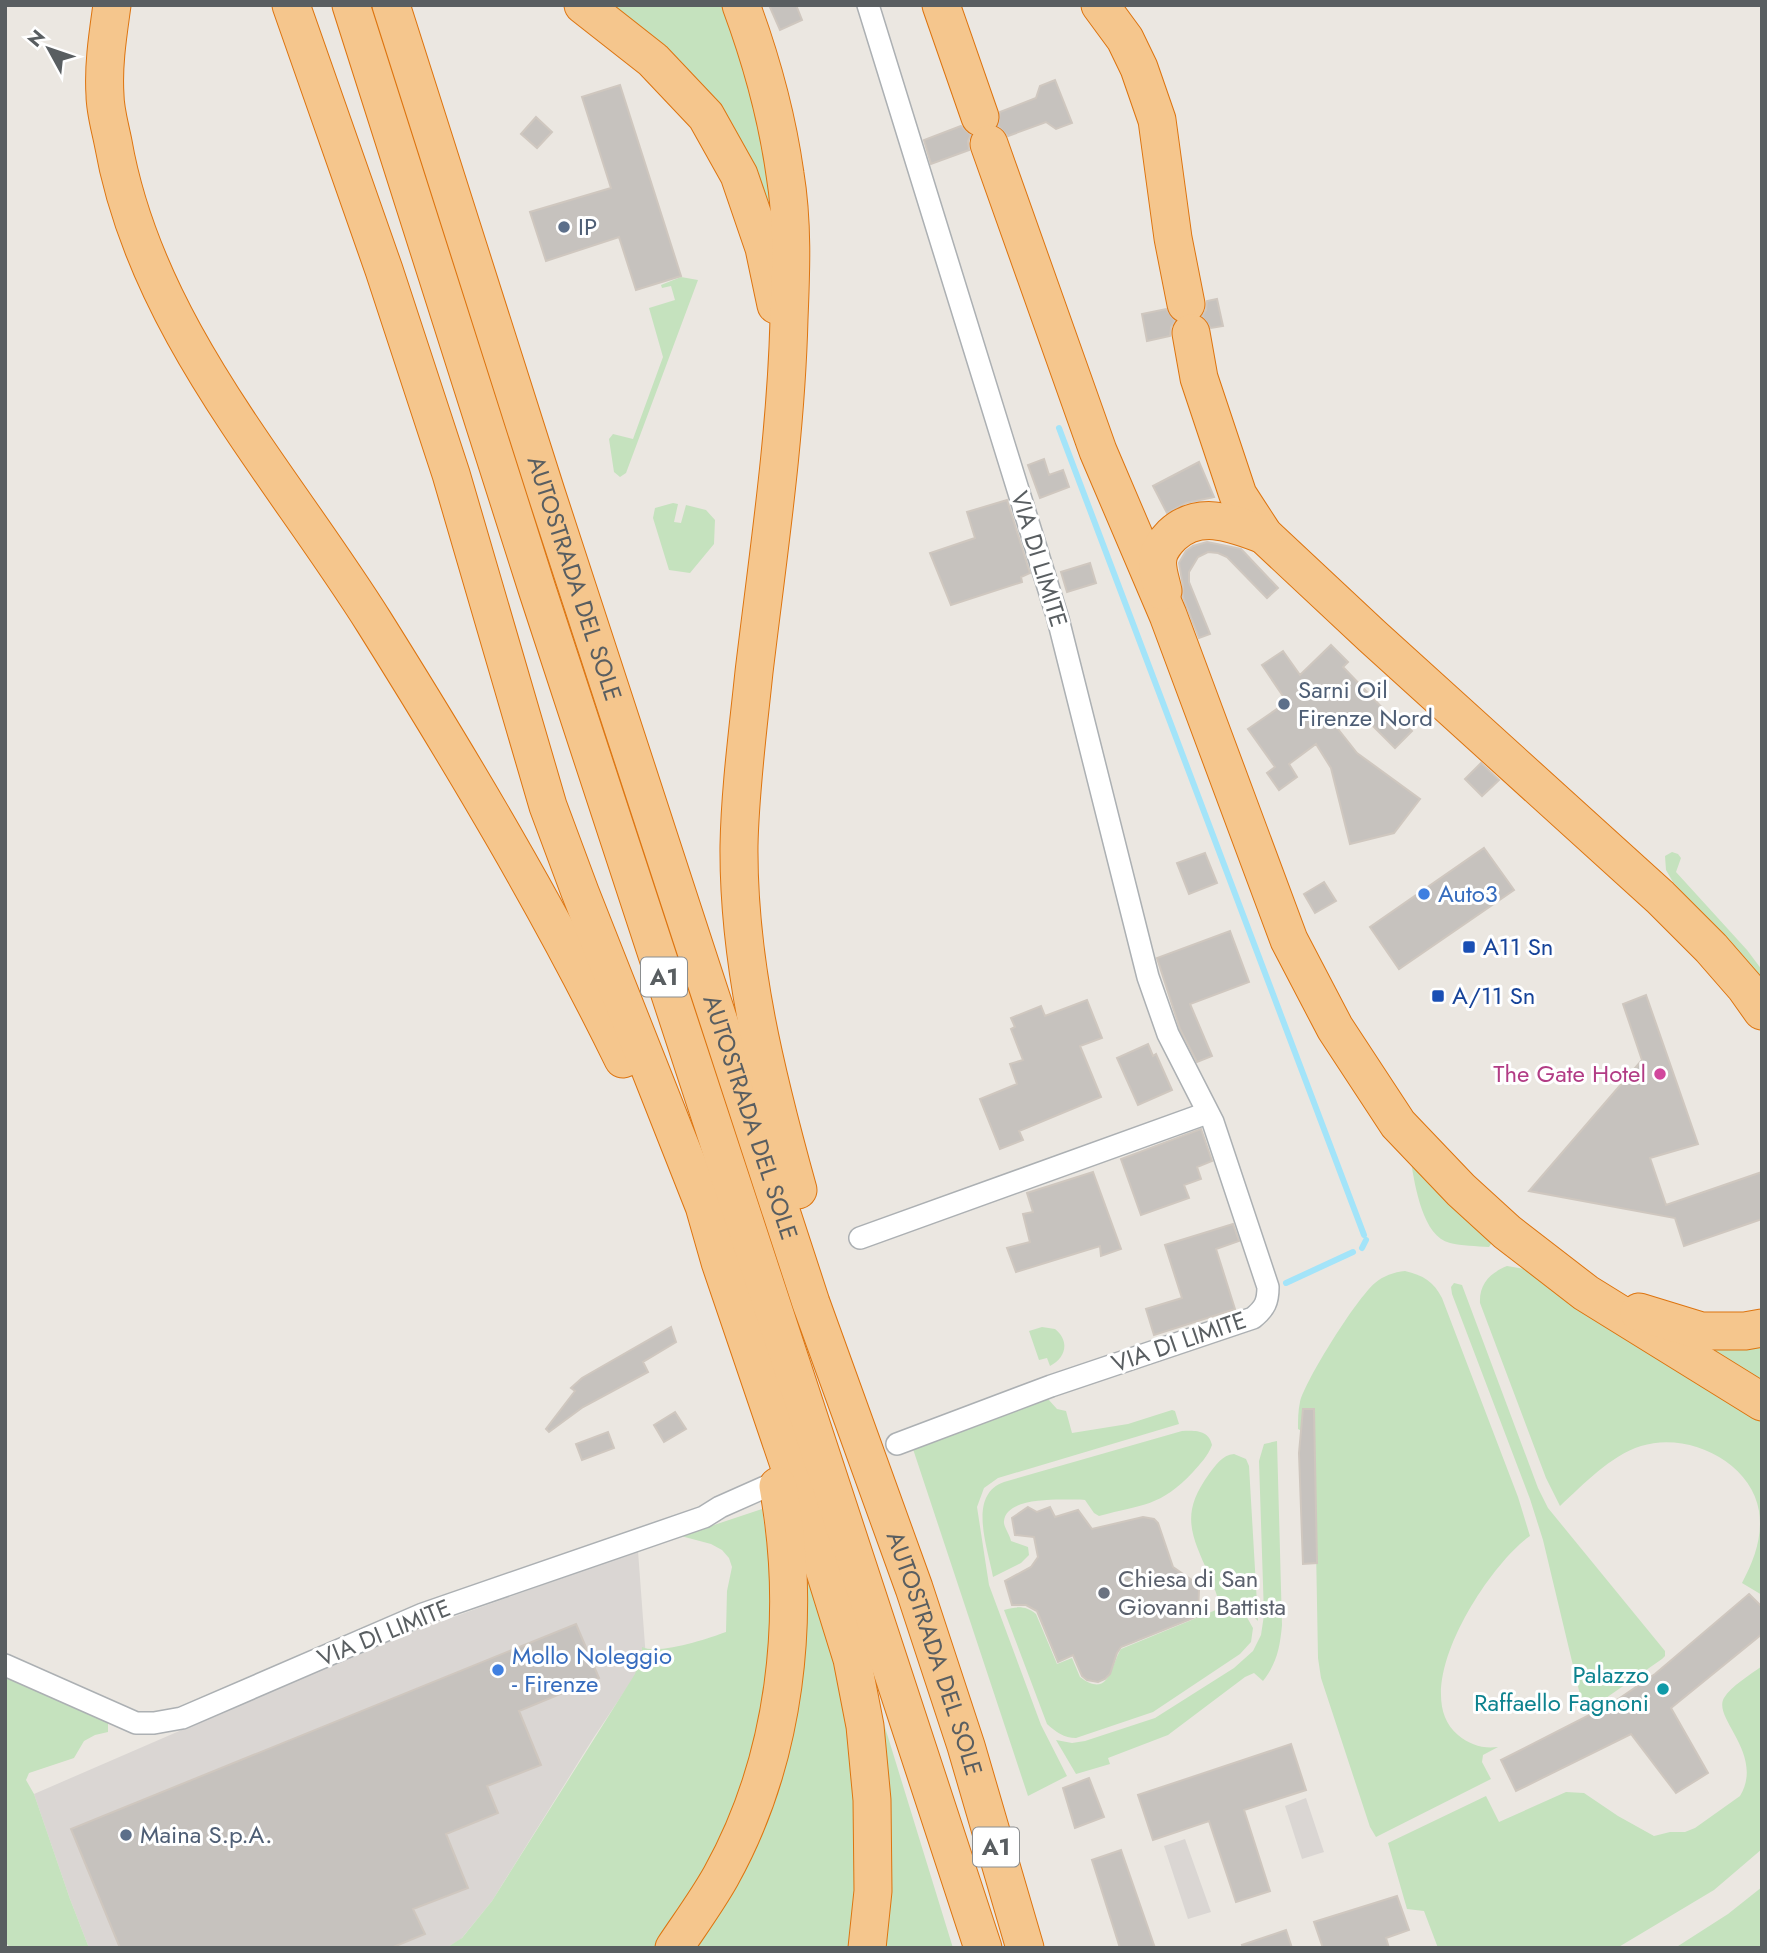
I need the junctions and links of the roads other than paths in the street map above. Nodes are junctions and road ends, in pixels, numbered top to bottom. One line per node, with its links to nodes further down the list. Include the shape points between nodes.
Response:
1 (112, 5): 18 (highway, via 104,95 120,181 151,273 198,361 366,610 520,864 593,997)
2 (290, 5): 10 (highway)
3 (351, 5): 15 (highway, AUTOSTRADA DEL SOLE / A1)
4 (391, 5): 27 (highway, AUTOSTRADA DEL SOLE / A1, via 793,1250)
5 (583, 5): 11 (highway, via 653,60 706,116 739,175 764,248)
6 (741, 5): 11 (highway, via 763,73 785,174 791,256)
7 (868, 5): 16 (street, VIA DI LIMITE, via 1058,619 1148,977 1168,1034)
8 (941, 5): 13 (highway, via 1098,451)
9 (1100, 5): 12 (highway, via 1125,39 1157,120 1199,377 1238,495)
10 (384, 270): 15 (highway, via 490,523 624,927); 18 (highway, via 459,500 548,806 704,1206)
11 (788, 364): 27 (highway, via 739,842 744,944 787,1151 844,1334)
12 (1265, 535): 13 (highway, via 1213,519 1192,523 1170,537 1157,560); 14 (highway, via 1650,888 1711,948)
13 (1168, 615): 19 (highway, via 1289,940 1335,1028 1398,1124 1421,1150 1507,1232)
14 (1762, 1011)
15 (691, 1059): 32 (highway, AUTOSTRADA DEL SOLE / A1)
16 (1208, 1113): 17 (street); 25 (street, VIA DI LIMITE, via 1268,1287 1262,1311)
17 (860, 1238)
18 (720, 1262): 22 (highway)
19 (1598, 1299): 20 (highway, via 1701,1331); 21 (highway)
20 (1762, 1328)
21 (1719, 1375): 23 (highway); 24 (highway)
22 (758, 1378): 30 (highway, via 785,1524 788,1631 783,1689 762,1781 740,1837); 31 (highway, via 840,1618 863,1713 872,1800 873,1891)
23 (1762, 1392)
24 (1762, 1402)
25 (897, 1444)
26 (765, 1487): 28 (street, VIA DI LIMITE, via 704,1517 423,1614 182,1718 135,1723)
27 (914, 1588): 29 (highway, AUTOSTRADA DEL SOLE / A1)
28 (5, 1665)
29 (966, 1746): 33 (highway, AUTOSTRADA DEL SOLE / A1); 34 (highway)
30 (674, 1948)
31 (867, 1948)
32 (983, 1948)
33 (1025, 1948)
34 (1041, 1948)

